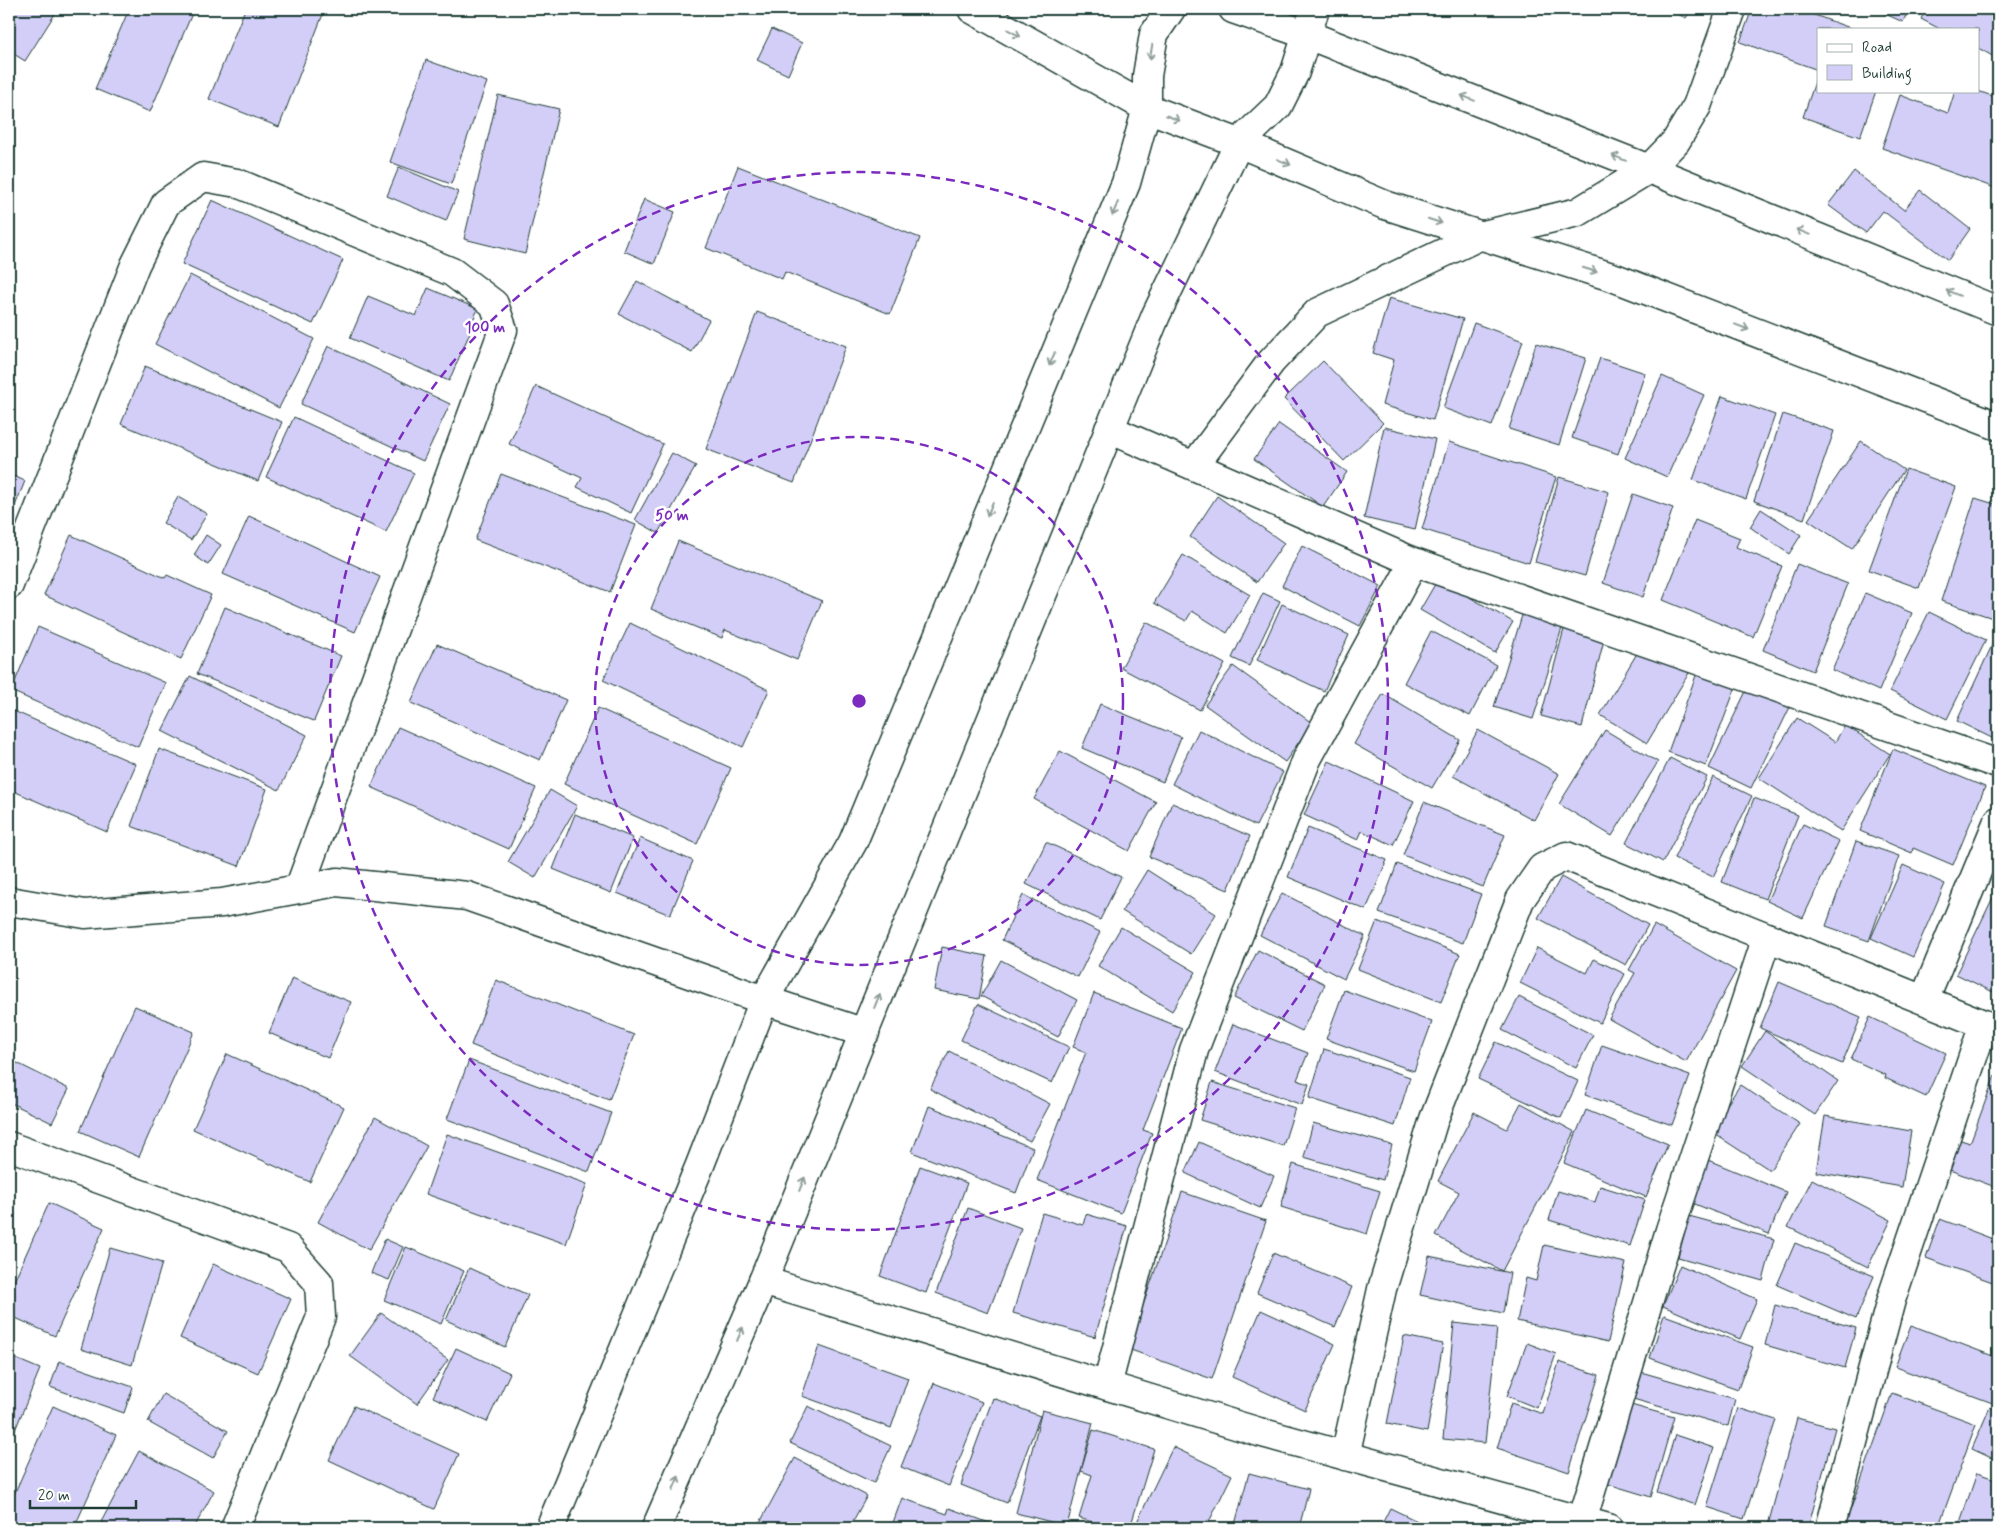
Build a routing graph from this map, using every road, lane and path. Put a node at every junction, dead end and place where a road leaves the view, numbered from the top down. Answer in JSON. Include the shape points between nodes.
{"nodes":[{"id":1,"x":972,"y":9,"type":"edge"},
{"id":2,"x":1170,"y":9,"type":"edge"},
{"id":3,"x":1233,"y":9,"type":"edge"},
{"id":4,"x":1315,"y":9,"type":"edge"},
{"id":5,"x":1732,"y":9,"type":"edge"},
{"id":6,"x":1308,"y":35,"type":"junction"},
{"id":7,"x":1147,"y":108,"type":"junction"},
{"id":8,"x":1239,"y":143,"type":"junction"},
{"id":9,"x":1649,"y":170,"type":"junction"},
{"id":10,"x":1480,"y":236,"type":"junction"},
{"id":11,"x":1998,"y":311,"type":"edge"},
{"id":12,"x":1998,"y":426,"type":"edge"},
{"id":13,"x":1109,"y":429,"type":"junction"},
{"id":14,"x":1194,"y":466,"type":"junction"},
{"id":15,"x":1414,"y":562,"type":"junction"},
{"id":16,"x":9,"y":585,"type":"edge"},
{"id":17,"x":1998,"y":764,"type":"edge"},
{"id":18,"x":1998,"y":820,"type":"edge"},
{"id":19,"x":299,"y":889,"type":"junction"},
{"id":20,"x":9,"y":901,"type":"edge"},
{"id":21,"x":1768,"y":937,"type":"junction"},
{"id":22,"x":764,"y":1000,"type":"junction"},
{"id":23,"x":1924,"y":1000,"type":"junction"},
{"id":24,"x":1991,"y":1027,"type":"edge"},
{"id":25,"x":864,"y":1033,"type":"junction"},
{"id":26,"x":9,"y":1146,"type":"edge"},
{"id":27,"x":762,"y":1281,"type":"junction"},
{"id":28,"x":1107,"y":1386,"type":"junction"},
{"id":29,"x":1345,"y":1456,"type":"junction"},
{"id":30,"x":1582,"y":1521,"type":"junction"},
{"id":31,"x":235,"y":1528,"type":"edge"},
{"id":32,"x":550,"y":1528,"type":"edge"},
{"id":33,"x":656,"y":1528,"type":"edge"},
{"id":34,"x":1608,"y":1528,"type":"edge"},
{"id":35,"x":1830,"y":1528,"type":"edge"}],
"edges":[{"from":1,"to":7,"type":"street","one_way":true},
{"from":2,"to":7,"type":"street","one_way":true,"via":[[1154,34],[1147,76]]},
{"from":3,"to":6,"type":"street"},
{"from":4,"to":6,"type":"street"},
{"from":5,"to":9,"type":"street","via":[[1697,106],[1676,141]]},
{"from":6,"to":8,"type":"street","via":[[1278,106]]},
{"from":9,"to":6,"type":"street","one_way":true},
{"from":7,"to":8,"type":"street","one_way":true},
{"from":7,"to":22,"type":"street","one_way":true,"via":[[1126,183],[853,842]]},
{"from":8,"to":10,"type":"street","one_way":true,"via":[[1385,205]]},
{"from":8,"to":13,"type":"street","via":[[1156,315]]},
{"from":9,"to":10,"type":"street","via":[[1578,212]]},
{"from":11,"to":9,"type":"street","one_way":true},
{"from":10,"to":12,"type":"street","one_way":true,"via":[[1615,278]]},
{"from":10,"to":14,"type":"street","via":[[1317,313],[1271,362]]},
{"from":13,"to":14,"type":"street"},
{"from":25,"to":13,"type":"street","one_way":true},
{"from":14,"to":15,"type":"street"},
{"from":15,"to":17,"type":"street"},
{"from":15,"to":28,"type":"street","via":[[1308,759],[1194,1050]]},
{"from":16,"to":19,"type":"street","via":[[135,265],[166,203],[203,178],[237,183],[452,272],[494,304],[503,330]]},
{"from":18,"to":23,"type":"street"},
{"from":19,"to":20,"type":"street","via":[[222,903],[85,914]]},
{"from":19,"to":22,"type":"street","via":[[337,882],[467,896]]},
{"from":21,"to":23,"type":"street"},
{"from":21,"to":29,"type":"street","via":[[1566,856],[1542,868],[1520,900],[1434,1119],[1382,1289]]},
{"from":21,"to":30,"type":"street","via":[[1670,1230]]},
{"from":22,"to":25,"type":"street"},
{"from":22,"to":32,"type":"street","via":[[700,1165]]},
{"from":23,"to":24,"type":"street"},
{"from":24,"to":35,"type":"street","via":[[1891,1300]]},
{"from":27,"to":25,"type":"street","one_way":true},
{"from":26,"to":31,"type":"street","via":[[288,1248],[319,1283],[321,1317]]},
{"from":27,"to":28,"type":"street"},
{"from":33,"to":27,"type":"street","one_way":true},
{"from":28,"to":29,"type":"street"},
{"from":29,"to":30,"type":"street"},
{"from":30,"to":34,"type":"street"}]}
